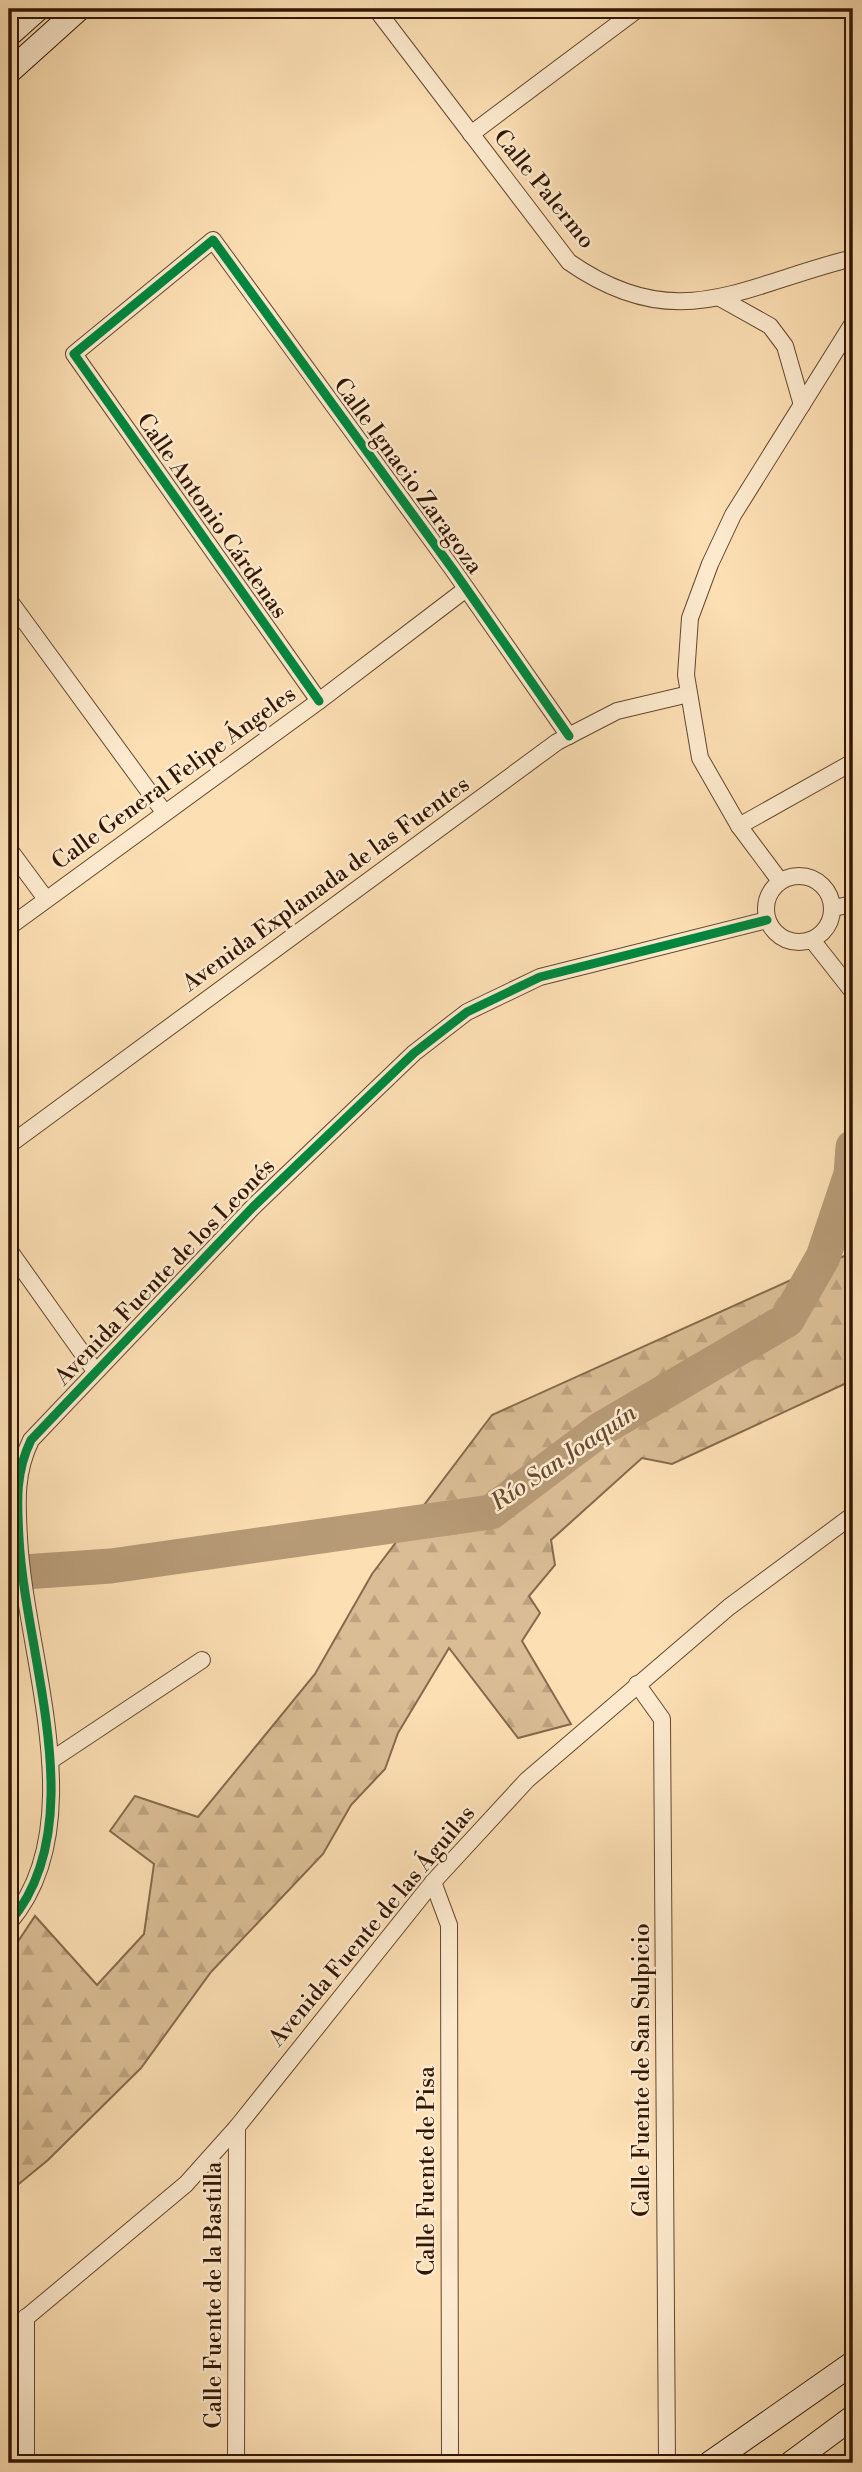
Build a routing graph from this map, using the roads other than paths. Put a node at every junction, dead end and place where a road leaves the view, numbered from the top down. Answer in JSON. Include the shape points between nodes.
{"nodes":[{"id":1,"x":38,"y":9,"type":"edge"},
{"id":2,"x":79,"y":9,"type":"edge"},
{"id":3,"x":376,"y":9,"type":"edge"},
{"id":4,"x":638,"y":9,"type":"edge"},
{"id":5,"x":9,"y":35,"type":"edge"},
{"id":6,"x":9,"y":72,"type":"edge"},
{"id":7,"x":471,"y":134,"type":"junction"},
{"id":8,"x":853,"y":258,"type":"edge"},
{"id":9,"x":720,"y":298,"type":"junction"},
{"id":10,"x":853,"y":323,"type":"edge"},
{"id":11,"x":74,"y":354,"type":"joint"},
{"id":12,"x":803,"y":405,"type":"junction"},
{"id":13,"x":466,"y":589,"type":"junction"},
{"id":14,"x":9,"y":600,"type":"edge"},
{"id":15,"x":689,"y":694,"type":"junction"},
{"id":16,"x":319,"y":701,"type":"junction"},
{"id":17,"x":569,"y":736,"type":"junction"},
{"id":18,"x":853,"y":762,"type":"edge"},
{"id":19,"x":164,"y":812,"type":"junction"},
{"id":20,"x":739,"y":826,"type":"junction"},
{"id":21,"x":9,"y":849,"type":"edge"},
{"id":22,"x":780,"y":881,"type":"junction"},
{"id":23,"x":46,"y":899,"type":"junction"},
{"id":24,"x":853,"y":904,"type":"edge"},
{"id":25,"x":833,"y":908,"type":"junction"},
{"id":26,"x":768,"y":920,"type":"junction"},
{"id":27,"x":9,"y":927,"type":"edge"},
{"id":28,"x":812,"y":940,"type":"junction"},
{"id":29,"x":853,"y":992,"type":"edge"},
{"id":30,"x":9,"y":1145,"type":"edge"},
{"id":31,"x":9,"y":1250,"type":"edge"},
{"id":32,"x":95,"y":1371,"type":"junction"},
{"id":33,"x":12,"y":1494,"type":"edge"},
{"id":34,"x":853,"y":1516,"type":"edge"},
{"id":35,"x":202,"y":1660,"type":"dead end"},
{"id":36,"x":637,"y":1684,"type":"junction"},
{"id":37,"x":50,"y":1761,"type":"junction"},
{"id":38,"x":433,"y":1882,"type":"junction"},
{"id":39,"x":9,"y":1923,"type":"edge"},
{"id":40,"x":237,"y":2127,"type":"junction"},
{"id":41,"x":26,"y":2317,"type":"junction"},
{"id":42,"x":9,"y":2332,"type":"edge"},
{"id":43,"x":853,"y":2363,"type":"edge"},
{"id":44,"x":853,"y":2417,"type":"edge"},
{"id":45,"x":26,"y":2463,"type":"edge"},
{"id":46,"x":236,"y":2463,"type":"edge"},
{"id":47,"x":450,"y":2463,"type":"edge"},
{"id":48,"x":667,"y":2463,"type":"edge"},
{"id":49,"x":710,"y":2463,"type":"edge"},
{"id":50,"x":791,"y":2463,"type":"edge"}],
"edges":[{"from":1,"to":5,"type":"main road"},
{"from":2,"to":6,"type":"main road"},
{"from":3,"to":7,"type":"street","name":"Calle Palermo"},
{"from":4,"to":7,"type":"street"},
{"from":7,"to":9,"type":"street","name":"Calle Palermo","via":[[569,262],[600,283],[635,297],[681,302]]},
{"from":8,"to":9,"type":"street","name":"Calle Palermo"},
{"from":9,"to":12,"type":"street","via":[[770,326],[785,346]]},
{"from":10,"to":12,"type":"street"},
{"from":11,"to":13,"type":"street","name":"Calle Ignacio Zaragoza","via":[[213,240]]},
{"from":11,"to":16,"type":"street","name":"Calle Antonio Cárdenas"},
{"from":12,"to":15,"type":"street","via":[[758,472],[710,564],[690,618]]},
{"from":13,"to":16,"type":"street","name":"Calle General Felipe Ángeles"},
{"from":13,"to":17,"type":"street","name":"Calle Ignacio Zaragoza"},
{"from":14,"to":19,"type":"street"},
{"from":15,"to":17,"type":"street","name":"Avenida Explanada de las Fuentes","via":[[617,711]]},
{"from":15,"to":20,"type":"street","via":[[700,758]]},
{"from":16,"to":19,"type":"street","name":"Calle General Felipe Ángeles"},
{"from":17,"to":30,"type":"street","name":"Avenida Explanada de las Fuentes"},
{"from":18,"to":20,"type":"street"},
{"from":19,"to":23,"type":"street","name":"Calle General Felipe Ángeles"},
{"from":20,"to":22,"type":"street"},
{"from":21,"to":23,"type":"street"},
{"from":22,"to":25,"type":"street","via":[[794,876],[815,880],[830,895]]},
{"from":22,"to":26,"type":"street","via":[[767,899]]},
{"from":23,"to":27,"type":"street","name":"Calle General Felipe Ángeles"},
{"from":24,"to":25,"type":"street"},
{"from":25,"to":28,"type":"street","via":[[823,933]]},
{"from":26,"to":28,"type":"street","via":[[780,937],[801,943]]},
{"from":26,"to":32,"type":"street","name":"Avenida Fuente de los Leonés","via":[[540,978],[467,1012],[414,1054],[263,1198]]},
{"from":28,"to":29,"type":"street"},
{"from":31,"to":32,"type":"street"},
{"from":32,"to":33,"type":"street","name":"Avenida Fuente de los Leonés","via":[[31,1440]]},
{"from":33,"to":37,"type":"street","name":"Avenida Fuente de los Leonés"},
{"from":34,"to":36,"type":"street","name":"Avenida Fuente de las Águilas","via":[[729,1607]]},
{"from":35,"to":37,"type":"street"},
{"from":36,"to":38,"type":"street","name":"Avenida Fuente de las Águilas","via":[[527,1780]]},
{"from":36,"to":48,"type":"street","name":"Calle Fuente de San Sulpicio","via":[[662,1719]]},
{"from":37,"to":39,"type":"street","name":"Avenida Fuente de los Leonés","via":[[51,1826],[42,1869],[27,1902]]},
{"from":38,"to":40,"type":"street","name":"Avenida Fuente de las Águilas"},
{"from":38,"to":47,"type":"street","name":"Calle Fuente de Pisa","via":[[449,1925]]},
{"from":40,"to":41,"type":"street","name":"Avenida Fuente de las Águilas","via":[[186,2183]]},
{"from":40,"to":46,"type":"street","name":"Calle Fuente de la Bastilla"},
{"from":41,"to":42,"type":"street","name":"Avenida Fuente de las Águilas"},
{"from":41,"to":45,"type":"street"},
{"from":43,"to":49,"type":"main road"},
{"from":44,"to":50,"type":"main road"}]}
